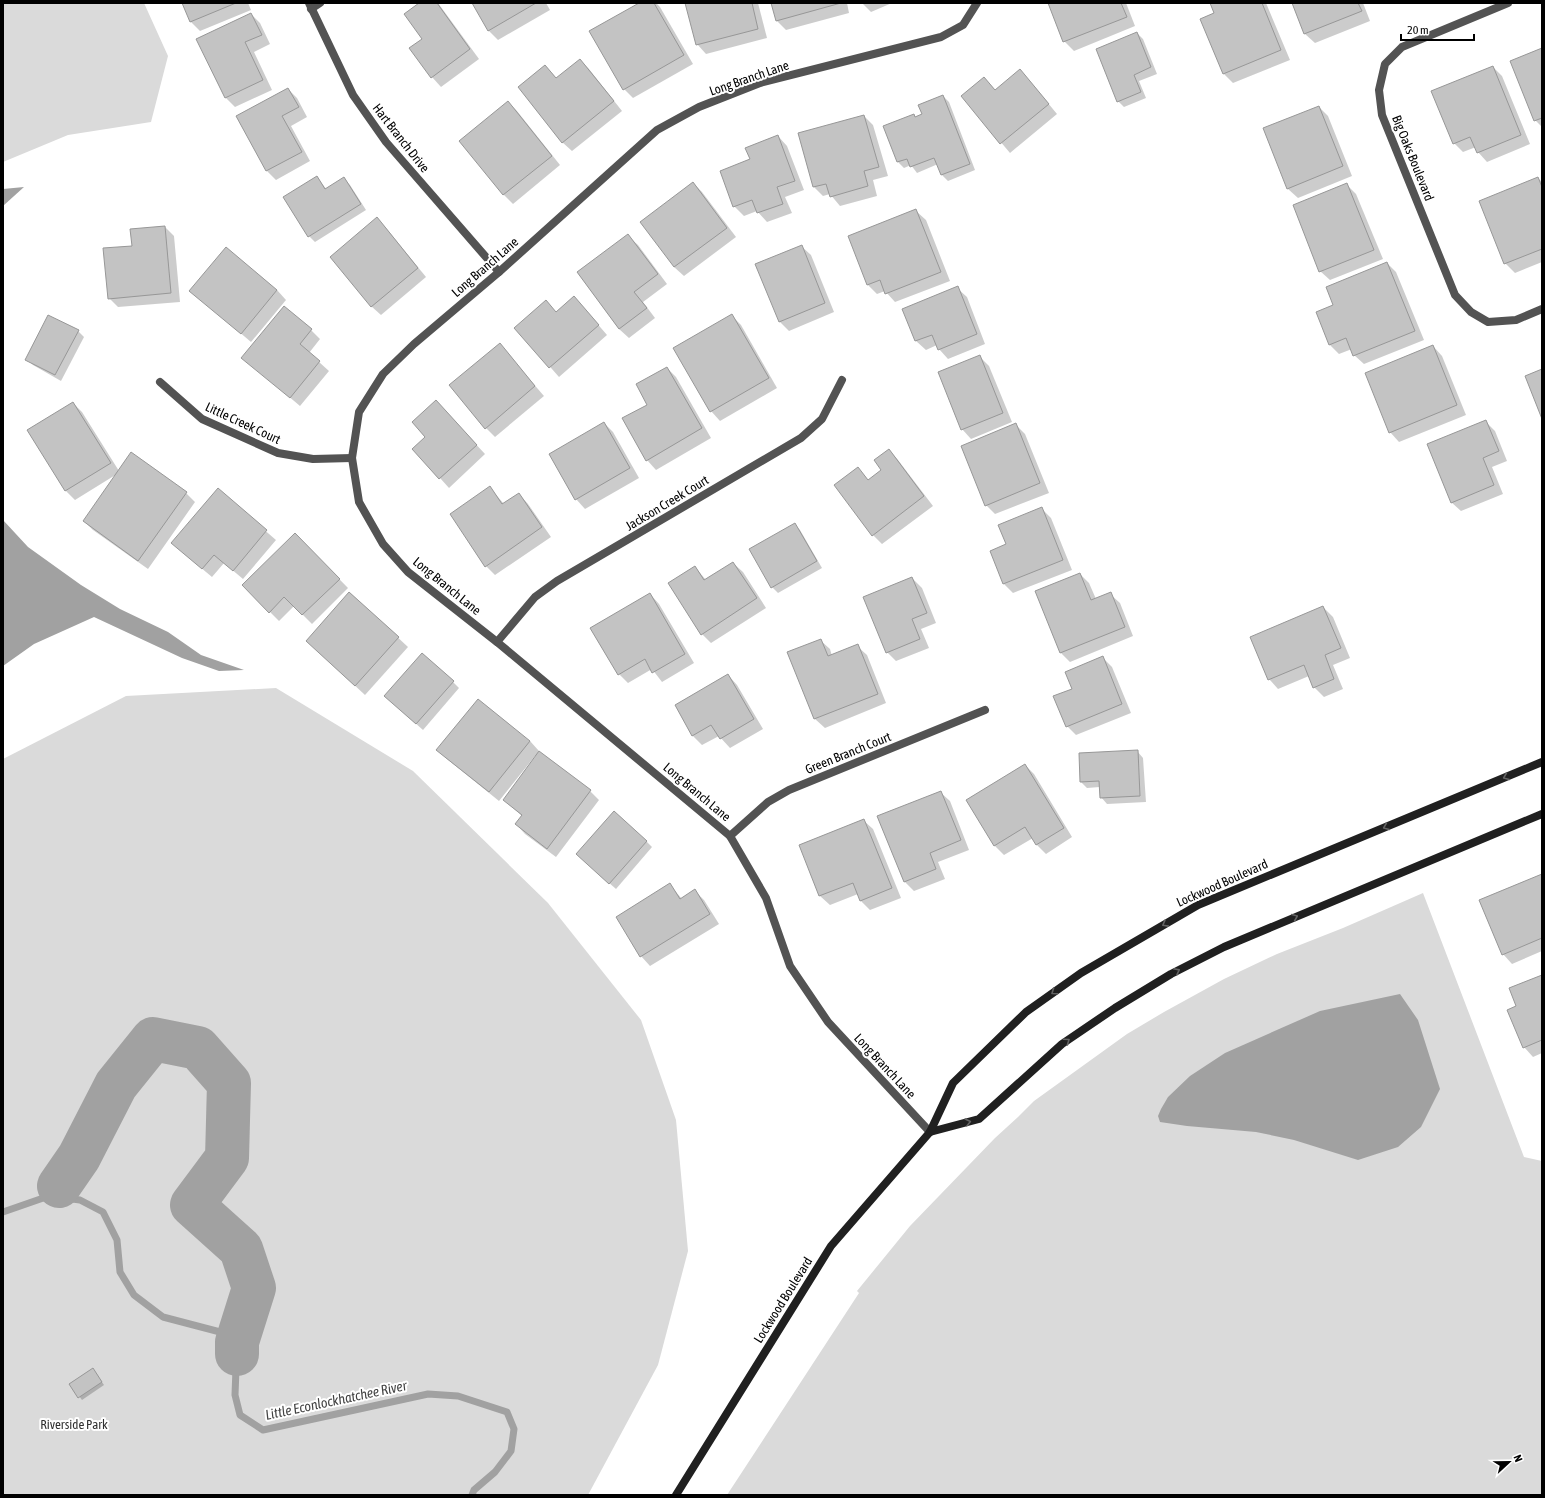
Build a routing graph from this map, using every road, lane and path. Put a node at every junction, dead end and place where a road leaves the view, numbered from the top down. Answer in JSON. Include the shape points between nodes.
{"nodes":[{"id":1,"x":320,"y":3,"type":"edge"},
{"id":2,"x":977,"y":3,"type":"edge"},
{"id":3,"x":1508,"y":3,"type":"edge"},
{"id":4,"x":310,"y":6,"type":"edge"},
{"id":5,"x":499,"y":272,"type":"junction"},
{"id":6,"x":1542,"y":309,"type":"edge"},
{"id":7,"x":842,"y":380,"type":"dead end"},
{"id":8,"x":160,"y":382,"type":"dead end"},
{"id":9,"x":352,"y":458,"type":"junction"},
{"id":10,"x":497,"y":642,"type":"junction"},
{"id":11,"x":985,"y":710,"type":"dead end"},
{"id":12,"x":1542,"y":762,"type":"edge"},
{"id":13,"x":1542,"y":814,"type":"edge"},
{"id":14,"x":730,"y":836,"type":"junction"},
{"id":15,"x":930,"y":1132,"type":"junction"},
{"id":16,"x":676,"y":1495,"type":"edge"}],
"edges":[{"from":1,"to":4,"type":"street"},
{"from":2,"to":5,"type":"street","name":"Long Branch Lane","via":[[963,25],[941,37],[760,83],[699,107],[657,130]]},
{"from":3,"to":6,"type":"street","name":"Big Oaks Boulevard","via":[[1402,47],[1386,64],[1379,90],[1382,115],[1455,295],[1470,312],[1488,322],[1516,320]]},
{"from":4,"to":5,"type":"street","name":"Hart Branch Drive","via":[[353,95],[386,142]]},
{"from":5,"to":9,"type":"street","name":"Long Branch Lane","via":[[414,344],[383,374],[359,412]]},
{"from":7,"to":10,"type":"street","name":"Jackson Creek Court","via":[[822,419],[800,438],[535,596]]},
{"from":8,"to":9,"type":"street","name":"Little Creek Court","via":[[202,419],[278,453],[313,459]]},
{"from":9,"to":10,"type":"street","name":"Long Branch Lane","via":[[359,502],[383,544],[408,572]]},
{"from":10,"to":14,"type":"street","name":"Long Branch Lane"},
{"from":11,"to":14,"type":"street","name":"Green Branch Court","via":[[789,790],[768,802]]},
{"from":12,"to":15,"type":"main road","name":"Lockwood Boulevard","one_way":true,"via":[[1198,905],[1081,973],[1026,1012],[953,1083]]},
{"from":15,"to":13,"type":"main road","one_way":true,"via":[[979,1120],[1062,1044],[1171,974],[1224,947]]},
{"from":14,"to":15,"type":"street","name":"Long Branch Lane","via":[[766,898],[790,966],[798,978],[828,1022]]},
{"from":15,"to":16,"type":"main road","name":"Lockwood Boulevard","via":[[831,1246]]}]}
